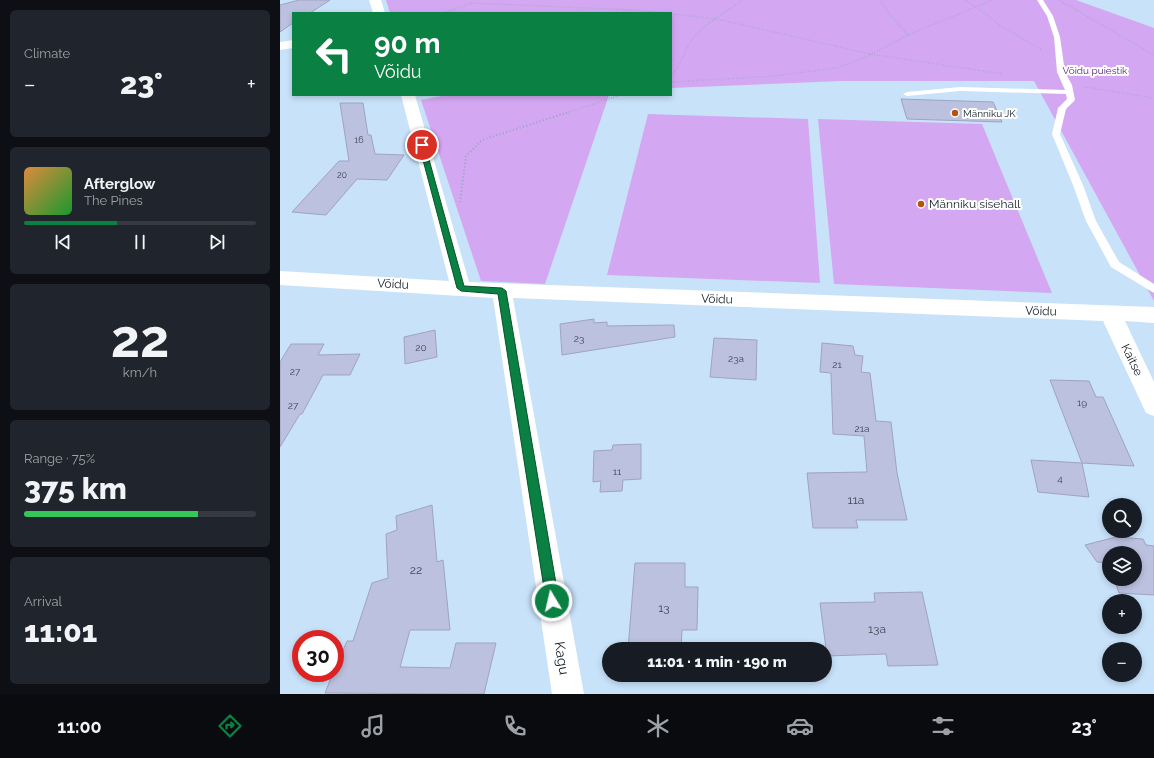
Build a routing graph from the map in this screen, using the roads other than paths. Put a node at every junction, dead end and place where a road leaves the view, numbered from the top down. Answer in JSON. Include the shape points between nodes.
{"nodes":[{"id":1,"x":375,"y":0,"type":"edge"},
{"id":2,"x":1040,"y":0,"type":"edge"},
{"id":3,"x":378,"y":12,"type":"edge"},
{"id":4,"x":292,"y":44,"type":"edge"},
{"id":5,"x":280,"y":46,"type":"edge"},
{"id":6,"x":1069,"y":89,"type":"junction"},
{"id":7,"x":907,"y":94,"type":"dead end"},
{"id":8,"x":408,"y":96,"type":"edge"},
{"id":9,"x":280,"y":278,"type":"edge"},
{"id":10,"x":461,"y":288,"type":"junction"},
{"id":11,"x":1154,"y":289,"type":"edge"},
{"id":12,"x":502,"y":291,"type":"junction"},
{"id":13,"x":1110,"y":313,"type":"junction"},
{"id":14,"x":1154,"y":314,"type":"edge"},
{"id":15,"x":1154,"y":406,"type":"edge"},
{"id":16,"x":568,"y":694,"type":"edge"}],
"edges":[{"from":1,"to":3,"type":"street"},
{"from":2,"to":6,"type":"lane","via":[[1058,37],[1061,72]]},
{"from":4,"to":5,"type":"street"},
{"from":6,"to":7,"type":"lane","via":[[960,89]]},
{"from":6,"to":11,"type":"lane","via":[[1071,100],[1062,108],[1056,134],[1091,221],[1115,264]]},
{"from":8,"to":10,"type":"street"},
{"from":9,"to":10,"type":"street","name":"Võidu"},
{"from":10,"to":12,"type":"street","name":"Võidu"},
{"from":12,"to":13,"type":"street","name":"Võidu"},
{"from":12,"to":16,"type":"street","name":"Kagu"},
{"from":13,"to":14,"type":"street","name":"Võidu"},
{"from":13,"to":15,"type":"street","name":"Kaitse"}]}
